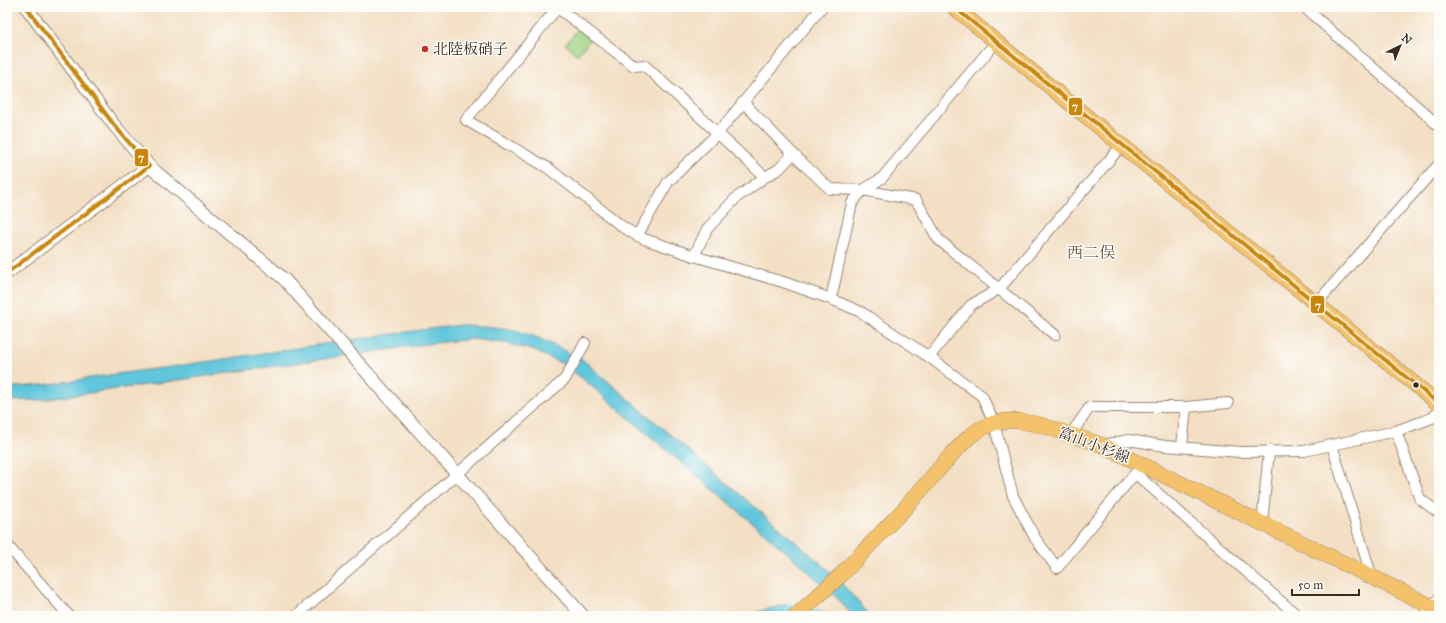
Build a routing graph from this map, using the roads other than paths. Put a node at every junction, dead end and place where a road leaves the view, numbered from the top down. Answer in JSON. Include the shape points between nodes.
{"nodes":[{"id":1,"x":26,"y":7,"type":"edge"},
{"id":2,"x":558,"y":7,"type":"edge"},
{"id":3,"x":822,"y":7,"type":"edge"},
{"id":4,"x":954,"y":7,"type":"edge"},
{"id":5,"x":1304,"y":7,"type":"edge"},
{"id":6,"x":996,"y":42,"type":"junction"},
{"id":7,"x":743,"y":102,"type":"junction"},
{"id":8,"x":1439,"y":126,"type":"edge"},
{"id":9,"x":717,"y":134,"type":"junction"},
{"id":10,"x":1122,"y":145,"type":"junction"},
{"id":11,"x":793,"y":154,"type":"junction"},
{"id":12,"x":1439,"y":164,"type":"edge"},
{"id":13,"x":149,"y":166,"type":"junction"},
{"id":14,"x":765,"y":177,"type":"junction"},
{"id":15,"x":863,"y":190,"type":"junction"},
{"id":16,"x":637,"y":236,"type":"junction"},
{"id":17,"x":694,"y":256,"type":"junction"},
{"id":18,"x":7,"y":273,"type":"edge"},
{"id":19,"x":999,"y":289,"type":"junction"},
{"id":20,"x":830,"y":299,"type":"junction"},
{"id":21,"x":1316,"y":304,"type":"junction"},
{"id":22,"x":1055,"y":335,"type":"dead end"},
{"id":23,"x":585,"y":343,"type":"dead end"},
{"id":24,"x":929,"y":357,"type":"junction"},
{"id":25,"x":1228,"y":403,"type":"dead end"},
{"id":26,"x":1439,"y":404,"type":"edge"},
{"id":27,"x":1186,"y":407,"type":"junction"},
{"id":28,"x":1439,"y":411,"type":"edge"},
{"id":29,"x":994,"y":423,"type":"junction"},
{"id":30,"x":1396,"y":431,"type":"junction"},
{"id":31,"x":1070,"y":434,"type":"junction"},
{"id":32,"x":1102,"y":445,"type":"junction"},
{"id":33,"x":1332,"y":445,"type":"junction"},
{"id":34,"x":1182,"y":447,"type":"junction"},
{"id":35,"x":1269,"y":451,"type":"junction"},
{"id":36,"x":1139,"y":469,"type":"junction"},
{"id":37,"x":457,"y":474,"type":"junction"},
{"id":38,"x":1439,"y":513,"type":"edge"},
{"id":39,"x":1262,"y":524,"type":"junction"},
{"id":40,"x":7,"y":545,"type":"edge"},
{"id":41,"x":1372,"y":578,"type":"junction"},
{"id":42,"x":1433,"y":608,"type":"edge"},
{"id":43,"x":69,"y":616,"type":"edge"},
{"id":44,"x":296,"y":616,"type":"edge"},
{"id":45,"x":583,"y":616,"type":"edge"},
{"id":46,"x":796,"y":616,"type":"edge"},
{"id":47,"x":1298,"y":616,"type":"edge"}],
"edges":[{"from":1,"to":13,"type":"street","via":[[114,125]]},
{"from":2,"to":9,"type":"street","via":[[634,66],[644,65]]},
{"from":2,"to":16,"type":"street","via":[[466,120],[548,168]]},
{"from":3,"to":7,"type":"street"},
{"from":4,"to":6,"type":"main road"},
{"from":5,"to":8,"type":"street"},
{"from":6,"to":10,"type":"main road"},
{"from":6,"to":15,"type":"street","via":[[882,178]]},
{"from":7,"to":9,"type":"street"},
{"from":7,"to":11,"type":"street"},
{"from":9,"to":14,"type":"street"},
{"from":9,"to":16,"type":"street","via":[[668,182]]},
{"from":10,"to":19,"type":"street"},
{"from":10,"to":21,"type":"main road"},
{"from":11,"to":14,"type":"street","via":[[779,169]]},
{"from":11,"to":15,"type":"street","via":[[830,189]]},
{"from":12,"to":21,"type":"street"},
{"from":13,"to":18,"type":"street"},
{"from":13,"to":37,"type":"street","via":[[284,279]]},
{"from":14,"to":17,"type":"street","via":[[736,198],[707,230]]},
{"from":15,"to":19,"type":"street","via":[[916,200],[938,239]]},
{"from":15,"to":20,"type":"street","via":[[852,203]]},
{"from":16,"to":17,"type":"street"},
{"from":17,"to":20,"type":"street","via":[[783,282]]},
{"from":19,"to":22,"type":"street"},
{"from":19,"to":24,"type":"street","via":[[972,305]]},
{"from":20,"to":24,"type":"street","via":[[861,312]]},
{"from":21,"to":26,"type":"main road"},
{"from":23,"to":37,"type":"street","via":[[565,379]]},
{"from":24,"to":29,"type":"street","via":[[982,396]]},
{"from":25,"to":27,"type":"street"},
{"from":27,"to":31,"type":"street","via":[[1090,407]]},
{"from":27,"to":34,"type":"street"},
{"from":28,"to":30,"type":"street","via":[[1432,418]]},
{"from":29,"to":31,"type":"main road","name":"富山小杉線","via":[[1019,421]]},
{"from":29,"to":36,"type":"street","via":[[1013,496],[1035,538],[1057,568]]},
{"from":29,"to":46,"type":"main road","name":"富山小杉線","via":[[970,436],[841,575]]},
{"from":30,"to":33,"type":"street"},
{"from":30,"to":38,"type":"street","via":[[1420,499]]},
{"from":31,"to":32,"type":"main road","name":"富山小杉線"},
{"from":32,"to":34,"type":"street","via":[[1129,440]]},
{"from":32,"to":36,"type":"main road","name":"富山小杉線"},
{"from":33,"to":35,"type":"street","via":[[1304,451]]},
{"from":33,"to":41,"type":"street"},
{"from":34,"to":35,"type":"street","via":[[1240,452]]},
{"from":35,"to":39,"type":"street"},
{"from":36,"to":39,"type":"main road","name":"富山小杉線"},
{"from":36,"to":47,"type":"street"},
{"from":37,"to":44,"type":"street"},
{"from":37,"to":45,"type":"street"},
{"from":39,"to":41,"type":"main road","name":"富山小杉線"},
{"from":40,"to":43,"type":"street"},
{"from":41,"to":42,"type":"main road","name":"富山小杉線"}]}
